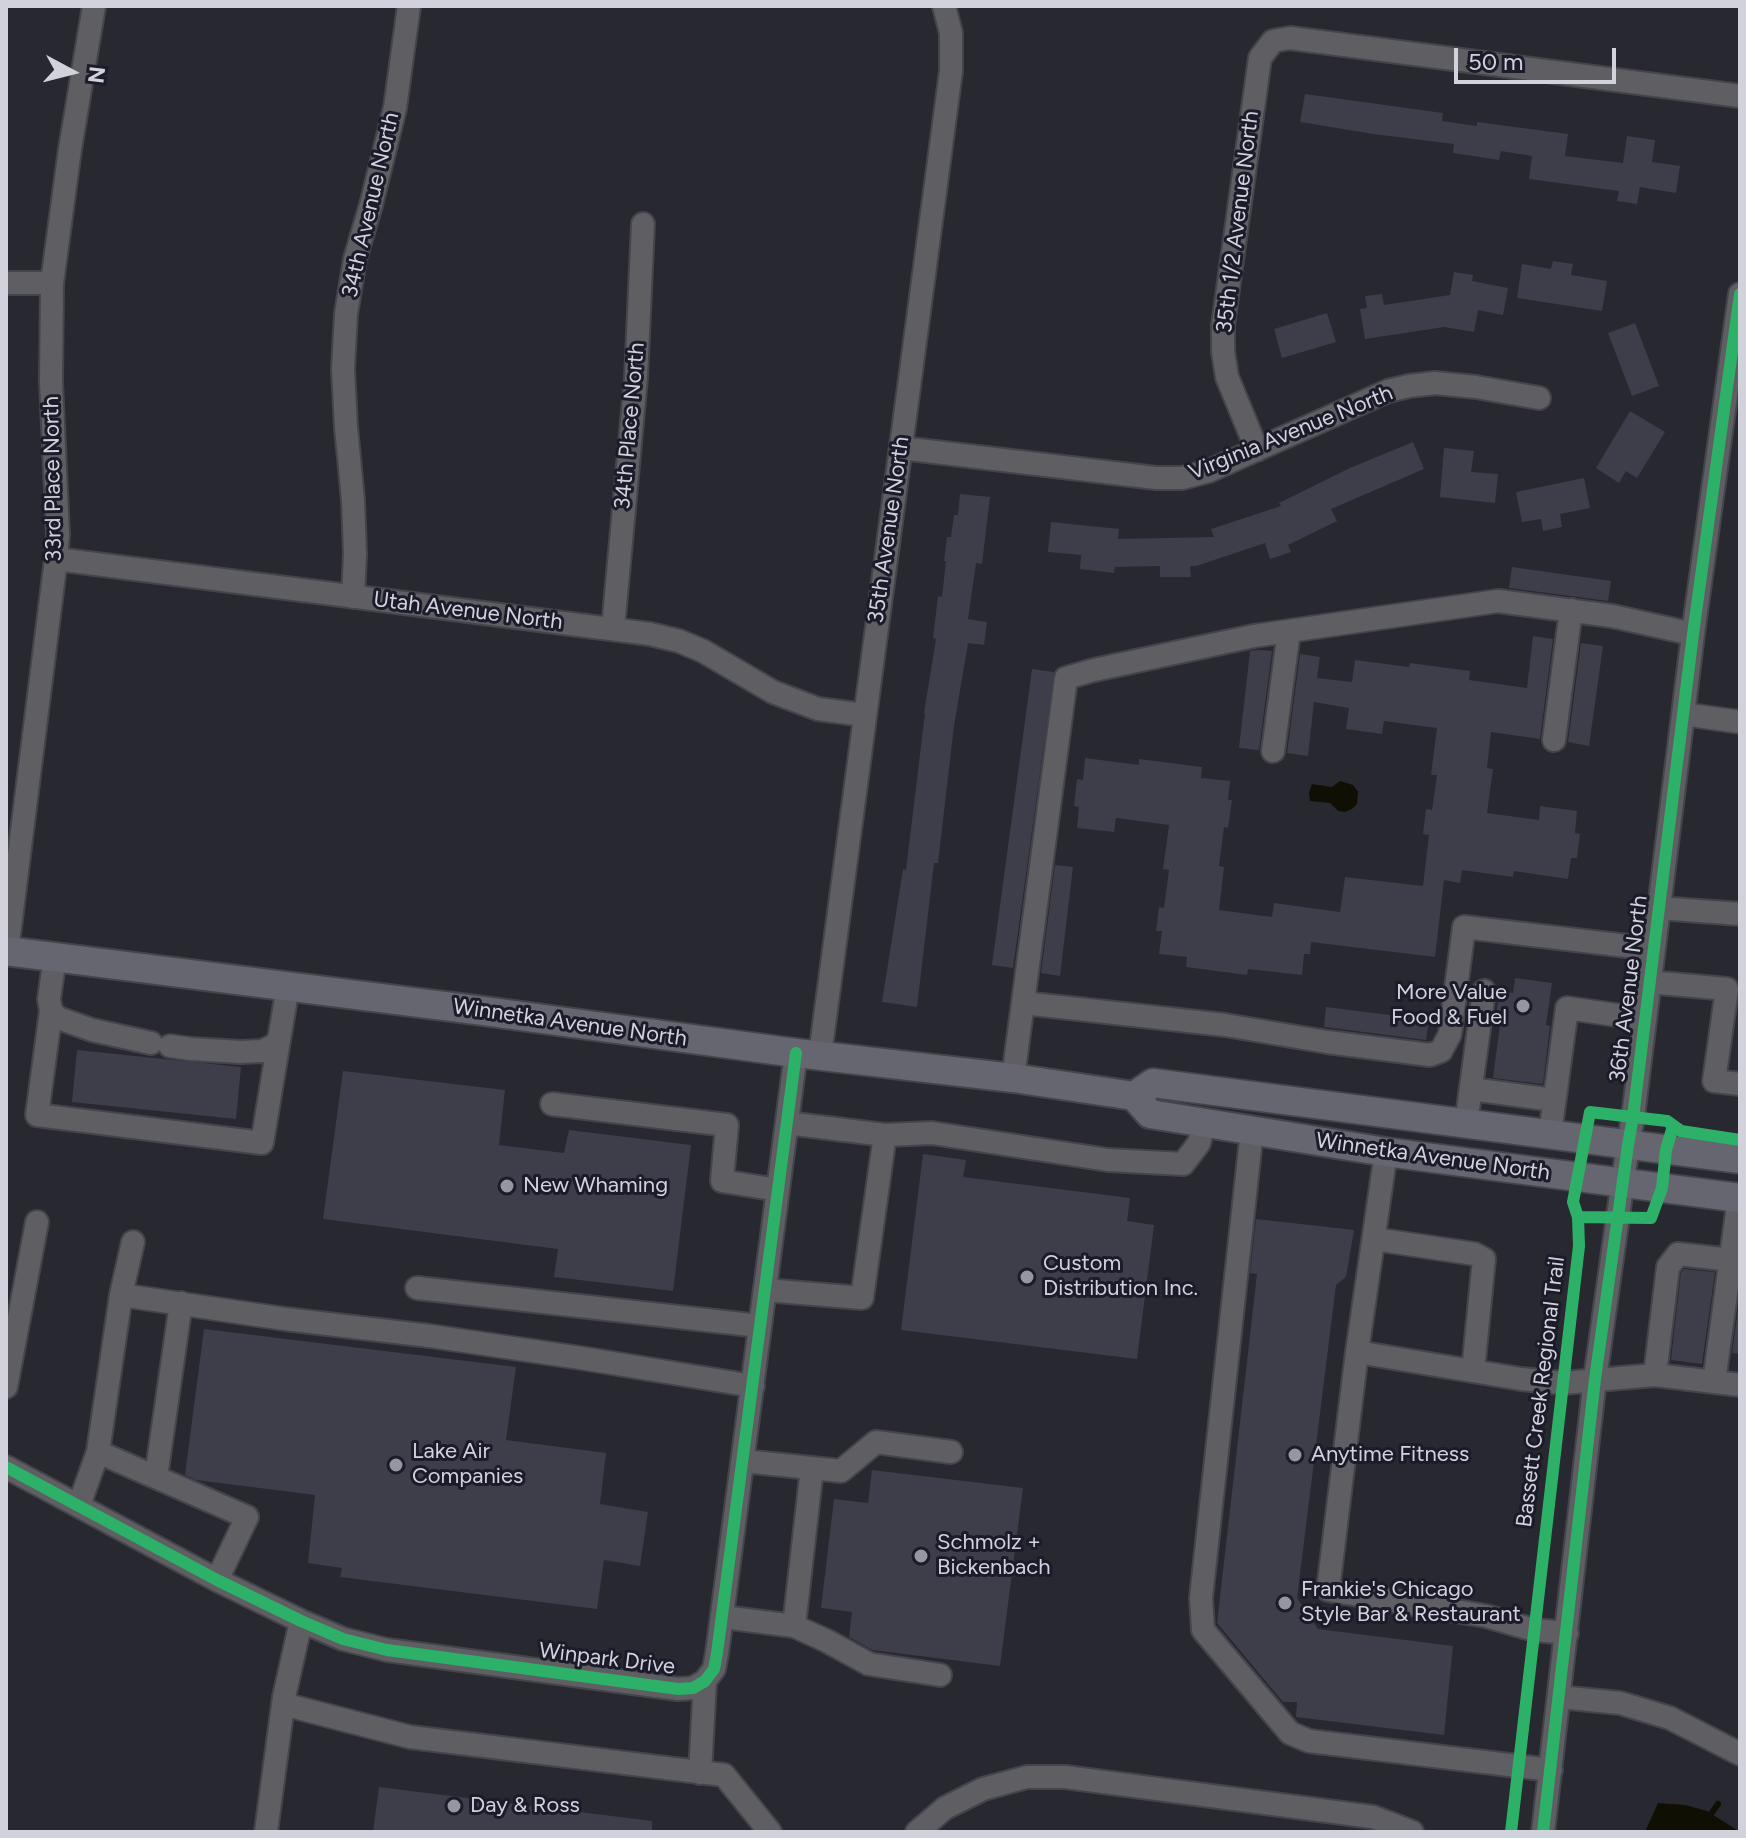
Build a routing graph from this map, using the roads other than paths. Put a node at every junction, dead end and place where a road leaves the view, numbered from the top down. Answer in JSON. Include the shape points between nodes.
{"nodes":[{"id":1,"x":94,"y":6,"type":"edge"},
{"id":2,"x":409,"y":6,"type":"edge"},
{"id":3,"x":944,"y":6,"type":"edge"},
{"id":4,"x":1740,"y":96,"type":"edge"},
{"id":5,"x":643,"y":224,"type":"dead end"},
{"id":6,"x":6,"y":283,"type":"edge"},
{"id":7,"x":52,"y":283,"type":"junction"},
{"id":8,"x":1740,"y":294,"type":"edge"},
{"id":9,"x":1735,"y":370,"type":"edge"},
{"id":10,"x":1539,"y":398,"type":"dead end"},
{"id":11,"x":901,"y":448,"type":"junction"},
{"id":12,"x":1257,"y":450,"type":"junction"},
{"id":13,"x":56,"y":559,"type":"junction"},
{"id":14,"x":353,"y":597,"type":"junction"},
{"id":15,"x":1571,"y":610,"type":"junction"},
{"id":16,"x":613,"y":628,"type":"junction"},
{"id":17,"x":1289,"y":631,"type":"junction"},
{"id":18,"x":1693,"y":634,"type":"junction"},
{"id":19,"x":1683,"y":714,"type":"junction"},
{"id":20,"x":864,"y":715,"type":"junction"},
{"id":21,"x":1740,"y":722,"type":"edge"},
{"id":22,"x":1554,"y":740,"type":"dead end"},
{"id":23,"x":1273,"y":751,"type":"dead end"},
{"id":24,"x":1659,"y":908,"type":"junction"},
{"id":25,"x":1740,"y":914,"type":"edge"},
{"id":26,"x":1653,"y":949,"type":"junction"},
{"id":27,"x":7,"y":951,"type":"edge"},
{"id":28,"x":55,"y":956,"type":"junction"},
{"id":29,"x":1649,"y":982,"type":"junction"},
{"id":30,"x":288,"y":986,"type":"junction"},
{"id":31,"x":1484,"y":991,"type":"dead end"},
{"id":32,"x":1023,"y":1003,"type":"junction"},
{"id":33,"x":51,"y":1011,"type":"junction"},
{"id":34,"x":1644,"y":1019,"type":"junction"},
{"id":35,"x":279,"y":1040,"type":"junction"},
{"id":36,"x":808,"y":1054,"type":"junction"},
{"id":37,"x":1013,"y":1078,"type":"junction"},
{"id":38,"x":1740,"y":1084,"type":"edge"},
{"id":39,"x":1471,"y":1089,"type":"junction"},
{"id":40,"x":1134,"y":1096,"type":"junction"},
{"id":41,"x":1554,"y":1100,"type":"junction"},
{"id":42,"x":552,"y":1104,"type":"dead end"},
{"id":43,"x":787,"y":1123,"type":"junction"},
{"id":44,"x":1204,"y":1123,"type":"junction"},
{"id":45,"x":1466,"y":1124,"type":"junction"},
{"id":46,"x":1252,"y":1130,"type":"junction"},
{"id":47,"x":1550,"y":1134,"type":"junction"},
{"id":48,"x":885,"y":1135,"type":"junction"},
{"id":49,"x":1628,"y":1145,"type":"junction"},
{"id":50,"x":1386,"y":1152,"type":"junction"},
{"id":51,"x":1740,"y":1159,"type":"edge"},
{"id":52,"x":1623,"y":1184,"type":"junction"},
{"id":53,"x":778,"y":1190,"type":"junction"},
{"id":54,"x":1740,"y":1198,"type":"edge"},
{"id":55,"x":37,"y":1222,"type":"dead end"},
{"id":56,"x":1374,"y":1239,"type":"junction"},
{"id":57,"x":133,"y":1242,"type":"dead end"},
{"id":58,"x":1736,"y":1261,"type":"edge"},
{"id":59,"x":417,"y":1288,"type":"dead end"},
{"id":60,"x":765,"y":1290,"type":"junction"},
{"id":61,"x":121,"y":1295,"type":"junction"},
{"id":62,"x":181,"y":1303,"type":"junction"},
{"id":63,"x":760,"y":1326,"type":"junction"},
{"id":64,"x":1357,"y":1352,"type":"junction"},
{"id":65,"x":1473,"y":1371,"type":"junction"},
{"id":66,"x":1655,"y":1375,"type":"junction"},
{"id":67,"x":1595,"y":1379,"type":"junction"},
{"id":68,"x":1714,"y":1382,"type":"junction"},
{"id":69,"x":1740,"y":1385,"type":"edge"},
{"id":70,"x":753,"y":1386,"type":"junction"},
{"id":71,"x":6,"y":1387,"type":"edge"},
{"id":72,"x":98,"y":1452,"type":"junction"},
{"id":73,"x":951,"y":1452,"type":"dead end"},
{"id":74,"x":743,"y":1461,"type":"junction"},
{"id":75,"x":6,"y":1467,"type":"edge"},
{"id":76,"x":812,"y":1468,"type":"junction"},
{"id":77,"x":156,"y":1477,"type":"junction"},
{"id":78,"x":79,"y":1505,"type":"junction"},
{"id":79,"x":217,"y":1580,"type":"junction"},
{"id":80,"x":723,"y":1617,"type":"junction"},
{"id":81,"x":301,"y":1621,"type":"junction"},
{"id":82,"x":794,"y":1626,"type":"junction"},
{"id":83,"x":1567,"y":1633,"type":"junction"},
{"id":84,"x":940,"y":1675,"type":"dead end"},
{"id":85,"x":705,"y":1681,"type":"junction"},
{"id":86,"x":1559,"y":1697,"type":"junction"},
{"id":87,"x":283,"y":1704,"type":"junction"},
{"id":88,"x":1740,"y":1754,"type":"edge"},
{"id":89,"x":1551,"y":1770,"type":"junction"},
{"id":90,"x":700,"y":1773,"type":"junction"},
{"id":91,"x":266,"y":1832,"type":"edge"},
{"id":92,"x":770,"y":1832,"type":"edge"},
{"id":93,"x":917,"y":1832,"type":"edge"},
{"id":94,"x":1412,"y":1832,"type":"edge"},
{"id":95,"x":1543,"y":1832,"type":"edge"}],
"edges":[{"from":1,"to":7,"type":"street","name":"33rd Place North"},
{"from":2,"to":14,"type":"street","name":"34th Avenue North","via":[[395,108],[346,314],[343,369],[353,500]]},
{"from":3,"to":11,"type":"street","name":"35th Avenue North","via":[[951,33],[951,71]]},
{"from":4,"to":12,"type":"street","name":"35th 1/2 Avenue North","via":[[1290,38],[1273,41],[1260,58],[1223,325],[1227,377]]},
{"from":5,"to":16,"type":"street","name":"34th Place North","via":[[636,378]]},
{"from":6,"to":7,"type":"street"},
{"from":7,"to":13,"type":"street","name":"33rd Place North"},
{"from":8,"to":9,"type":"street","name":"36th Avenue North"},
{"from":9,"to":18,"type":"street","name":"36th Avenue North"},
{"from":10,"to":12,"type":"street","name":"Virginia Avenue North","via":[[1435,383],[1409,386]]},
{"from":11,"to":12,"type":"street","name":"Virginia Avenue North","via":[[1156,478],[1209,471]]},
{"from":11,"to":20,"type":"street","name":"35th Avenue North"},
{"from":13,"to":14,"type":"street","name":"Utah Avenue North"},
{"from":13,"to":27,"type":"street","name":"33rd Place North"},
{"from":14,"to":16,"type":"street","name":"Utah Avenue North"},
{"from":15,"to":17,"type":"street","via":[[1498,601]]},
{"from":15,"to":18,"type":"street"},
{"from":15,"to":22,"type":"street"},
{"from":16,"to":20,"type":"street","name":"Utah Avenue North","via":[[679,641],[773,692],[818,709]]},
{"from":17,"to":23,"type":"street"},
{"from":17,"to":32,"type":"street","via":[[1066,678]]},
{"from":18,"to":19,"type":"street","name":"36th Avenue North"},
{"from":19,"to":21,"type":"street"},
{"from":19,"to":24,"type":"street","name":"36th Avenue North"},
{"from":20,"to":36,"type":"street","name":"35th Avenue North"},
{"from":24,"to":25,"type":"street"},
{"from":24,"to":26,"type":"street","name":"36th Avenue North"},
{"from":26,"to":29,"type":"street","name":"36th Avenue North"},
{"from":26,"to":32,"type":"street","via":[[1464,927],[1450,1034],[1441,1051],[1430,1055]]},
{"from":27,"to":28,"type":"main road","name":"Winnetka Avenue North"},
{"from":28,"to":30,"type":"main road","name":"Winnetka Avenue North"},
{"from":28,"to":33,"type":"street"},
{"from":29,"to":34,"type":"street","name":"36th Avenue North"},
{"from":29,"to":38,"type":"street","via":[[1727,989],[1714,1081]]},
{"from":30,"to":35,"type":"street"},
{"from":30,"to":36,"type":"main road","name":"Winnetka Avenue North"},
{"from":31,"to":39,"type":"street"},
{"from":32,"to":37,"type":"street"},
{"from":33,"to":35,"type":"street","via":[[92,1030],[212,1051],[262,1051]]},
{"from":33,"to":35,"type":"street","via":[[37,1115],[262,1143]]},
{"from":34,"to":41,"type":"street","via":[[1567,1008]]},
{"from":34,"to":49,"type":"street","name":"36th Avenue North"},
{"from":36,"to":37,"type":"main road","name":"Winnetka Avenue North"},
{"from":36,"to":43,"type":"street","name":"Winpark Drive"},
{"from":37,"to":40,"type":"main road","name":"Winnetka Avenue North"},
{"from":39,"to":41,"type":"street"},
{"from":39,"to":45,"type":"street"},
{"from":40,"to":44,"type":"main road","name":"Winnetka Avenue North","via":[[1150,1114]]},
{"from":40,"to":45,"type":"main road","name":"Winnetka Avenue North","via":[[1153,1083]]},
{"from":41,"to":47,"type":"street"},
{"from":42,"to":53,"type":"street","via":[[727,1125],[722,1181]]},
{"from":43,"to":48,"type":"street"},
{"from":43,"to":53,"type":"street","name":"Winpark Drive"},
{"from":44,"to":46,"type":"main road","name":"Winnetka Avenue North"},
{"from":44,"to":48,"type":"street","via":[[1199,1143],[1183,1164],[1108,1160],[932,1133]]},
{"from":45,"to":47,"type":"main road","name":"Winnetka Avenue North"},
{"from":46,"to":50,"type":"main road","name":"Winnetka Avenue North"},
{"from":46,"to":89,"type":"street","via":[[1201,1598],[1203,1630],[1290,1733],[1309,1741]]},
{"from":47,"to":49,"type":"main road","name":"Winnetka Avenue North"},
{"from":48,"to":60,"type":"street","via":[[862,1298]]},
{"from":49,"to":51,"type":"main road","name":"Winnetka Avenue North"},
{"from":49,"to":52,"type":"street","name":"36th Avenue North"},
{"from":50,"to":52,"type":"main road","name":"Winnetka Avenue North"},
{"from":50,"to":56,"type":"street"},
{"from":52,"to":54,"type":"main road","name":"Winnetka Avenue North"},
{"from":52,"to":67,"type":"street","name":"36th Avenue North"},
{"from":53,"to":60,"type":"street","name":"Winpark Drive"},
{"from":54,"to":58,"type":"street"},
{"from":55,"to":71,"type":"street"},
{"from":56,"to":64,"type":"street"},
{"from":56,"to":65,"type":"street","via":[[1484,1259]]},
{"from":57,"to":61,"type":"street"},
{"from":58,"to":66,"type":"street","via":[[1678,1254],[1668,1267]]},
{"from":58,"to":68,"type":"street"},
{"from":59,"to":63,"type":"street"},
{"from":60,"to":63,"type":"street","name":"Winpark Drive"},
{"from":61,"to":62,"type":"street"},
{"from":61,"to":72,"type":"street"},
{"from":62,"to":70,"type":"street"},
{"from":62,"to":77,"type":"street"},
{"from":63,"to":70,"type":"street","name":"Winpark Drive"},
{"from":64,"to":65,"type":"street"},
{"from":64,"to":83,"type":"street","via":[[1328,1590]]},
{"from":65,"to":67,"type":"street","via":[[1563,1383]]},
{"from":66,"to":67,"type":"street"},
{"from":66,"to":68,"type":"street"},
{"from":67,"to":83,"type":"street","name":"36th Avenue North"},
{"from":68,"to":69,"type":"street"},
{"from":70,"to":74,"type":"street","name":"Winpark Drive"},
{"from":72,"to":77,"type":"street"},
{"from":72,"to":78,"type":"street"},
{"from":73,"to":76,"type":"street","via":[[876,1442],[841,1471]]},
{"from":74,"to":76,"type":"street"},
{"from":74,"to":80,"type":"street","name":"Winpark Drive"},
{"from":75,"to":78,"type":"street","name":"Winpark Drive"},
{"from":76,"to":82,"type":"street"},
{"from":77,"to":79,"type":"street","via":[[247,1517]]},
{"from":78,"to":79,"type":"street","name":"Winpark Drive"},
{"from":79,"to":81,"type":"street","name":"Winpark Drive"},
{"from":80,"to":82,"type":"street"},
{"from":80,"to":85,"type":"street","name":"Winpark Drive","via":[[714,1669]]},
{"from":81,"to":85,"type":"street","name":"Winpark Drive","via":[[387,1650],[678,1689]]},
{"from":81,"to":87,"type":"street"},
{"from":82,"to":84,"type":"street","via":[[869,1664]]},
{"from":83,"to":86,"type":"street","name":"36th Avenue North"},
{"from":85,"to":90,"type":"street"},
{"from":86,"to":88,"type":"street","via":[[1620,1703],[1670,1718]]},
{"from":86,"to":89,"type":"street","name":"36th Avenue North"},
{"from":87,"to":90,"type":"street","via":[[410,1737]]},
{"from":87,"to":91,"type":"street"},
{"from":89,"to":95,"type":"street","name":"36th Avenue North"},
{"from":90,"to":92,"type":"street","via":[[724,1775]]},
{"from":93,"to":94,"type":"street","via":[[945,1808],[983,1789],[1027,1777],[1065,1777],[1373,1817]]}]}
